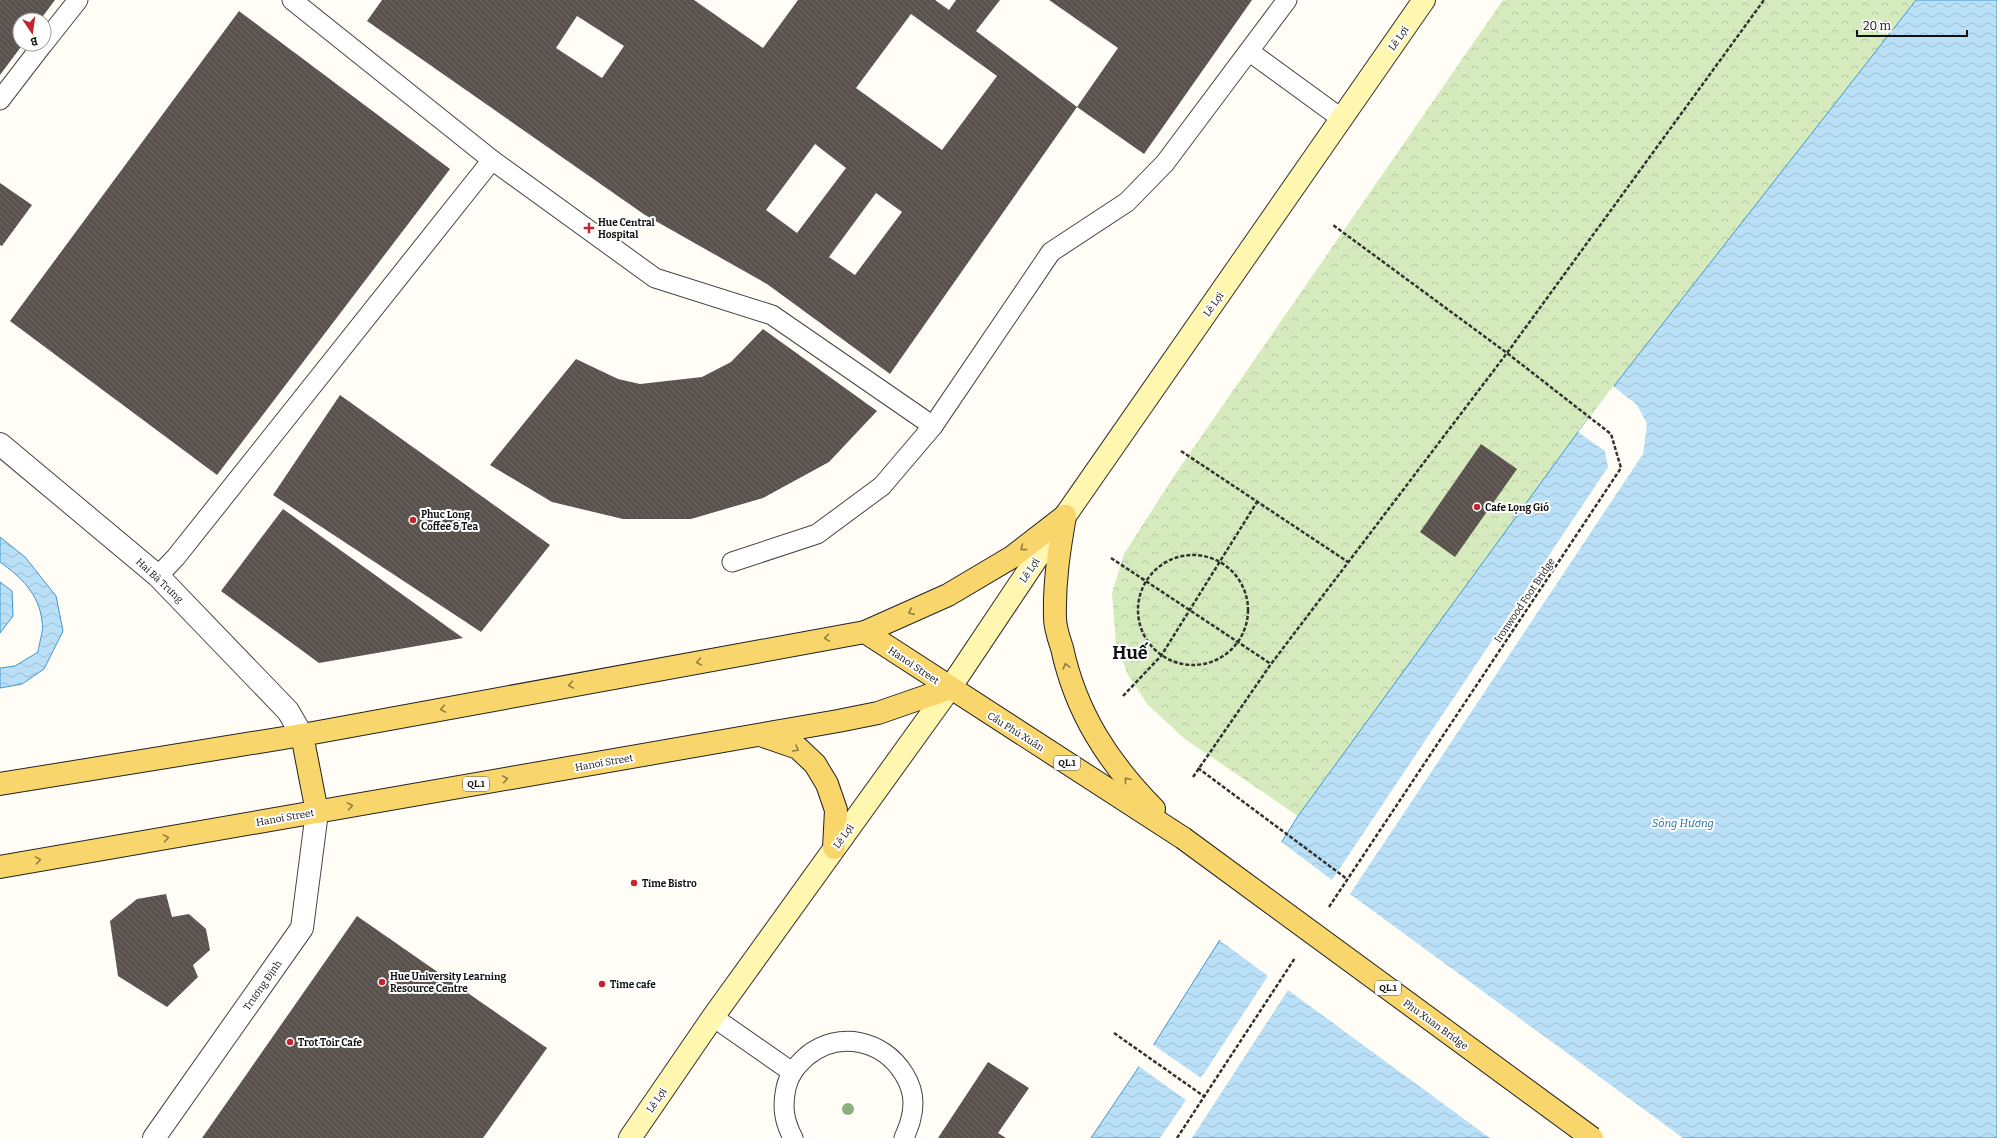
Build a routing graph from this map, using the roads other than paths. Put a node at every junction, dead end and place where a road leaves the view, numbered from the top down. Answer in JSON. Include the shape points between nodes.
{"nodes":[{"id":1,"x":78,"y":0,"type":"edge"},
{"id":2,"x":292,"y":0,"type":"edge"},
{"id":3,"x":1287,"y":0,"type":"edge"},
{"id":4,"x":1424,"y":0,"type":"edge"},
{"id":5,"x":52,"y":34,"type":"edge"},
{"id":6,"x":38,"y":52,"type":"edge"},
{"id":7,"x":1250,"y":52,"type":"junction"},
{"id":8,"x":0,"y":100,"type":"edge"},
{"id":9,"x":1342,"y":119,"type":"junction"},
{"id":10,"x":492,"y":160,"type":"junction"},
{"id":11,"x":933,"y":426,"type":"junction"},
{"id":12,"x":0,"y":444,"type":"edge"},
{"id":13,"x":1065,"y":516,"type":"junction"},
{"id":14,"x":732,"y":562,"type":"dead end"},
{"id":15,"x":158,"y":576,"type":"junction"},
{"id":16,"x":865,"y":632,"type":"junction"},
{"id":17,"x":950,"y":688,"type":"junction"},
{"id":18,"x":302,"y":735,"type":"junction"},
{"id":19,"x":760,"y":735,"type":"junction"},
{"id":20,"x":0,"y":784,"type":"edge"},
{"id":21,"x":317,"y":812,"type":"junction"},
{"id":22,"x":1183,"y":838,"type":"junction"},
{"id":23,"x":834,"y":848,"type":"junction"},
{"id":24,"x":0,"y":867,"type":"edge"},
{"id":25,"x":713,"y":1017,"type":"junction"},
{"id":26,"x":792,"y":1072,"type":"junction"},
{"id":27,"x":154,"y":1138,"type":"edge"},
{"id":28,"x":630,"y":1138,"type":"edge"},
{"id":29,"x":793,"y":1138,"type":"edge"},
{"id":30,"x":904,"y":1138,"type":"edge"},
{"id":31,"x":1592,"y":1138,"type":"edge"}],
"edges":[{"from":1,"to":5,"type":"lane"},
{"from":2,"to":10,"type":"lane"},
{"from":3,"to":7,"type":"lane"},
{"from":4,"to":9,"type":"main road","name":"Lê Lợi"},
{"from":6,"to":8,"type":"lane"},
{"from":7,"to":9,"type":"lane"},
{"from":7,"to":11,"type":"lane","via":[[1165,163],[1127,202],[1051,252]]},
{"from":9,"to":13,"type":"main road","name":"Lê Lợi"},
{"from":10,"to":11,"type":"lane","via":[[655,278],[772,315]]},
{"from":10,"to":15,"type":"lane"},
{"from":11,"to":14,"type":"lane","via":[[882,486],[817,534]]},
{"from":12,"to":15,"type":"street","name":"Hai Bà Trưng"},
{"from":13,"to":16,"type":"main road","one_way":true,"via":[[1012,557],[948,596]]},
{"from":13,"to":17,"type":"main road","name":"Lê Lợi"},
{"from":22,"to":13,"type":"main road","one_way":true,"via":[[1128,782],[1088,723],[1067,670],[1055,620],[1056,568]]},
{"from":15,"to":18,"type":"street","name":"Hai Bà Trưng","via":[[288,711]]},
{"from":16,"to":17,"type":"main road","name":"Hanoi Street","number":"QL.1"},
{"from":16,"to":18,"type":"main road","one_way":true},
{"from":17,"to":19,"type":"main road","name":"Hanoi Street","number":"QL.1","via":[[878,713]]},
{"from":17,"to":22,"type":"main road","name":"Cầu Phú Xuân","number":"QL.1"},
{"from":17,"to":23,"type":"main road","name":"Lê Lợi"},
{"from":18,"to":20,"type":"main road"},
{"from":18,"to":21,"type":"main road"},
{"from":21,"to":19,"type":"main road","name":"Hanoi Street","number":"QL.1","one_way":true},
{"from":19,"to":23,"type":"main road","one_way":true,"via":[[798,748],[815,764],[827,784],[836,810]]},
{"from":24,"to":21,"type":"main road","name":"Hanoi Street","number":"QL.1","one_way":true},
{"from":21,"to":27,"type":"street","name":"Trương Định","via":[[302,928]]},
{"from":22,"to":31,"type":"main road","name":"Phu Xuan Bridge","number":"QL.1","bridge":true},
{"from":23,"to":25,"type":"main road","name":"Lê Lợi"},
{"from":25,"to":26,"type":"lane"},
{"from":25,"to":28,"type":"main road","name":"Lê Lợi"},
{"from":26,"to":29,"type":"lane","via":[[783,1104],[786,1127]]},
{"from":26,"to":30,"type":"lane","via":[[798,1063],[816,1049],[836,1041],[858,1041],[880,1049],[897,1063],[909,1082],[913,1102]]}]}
